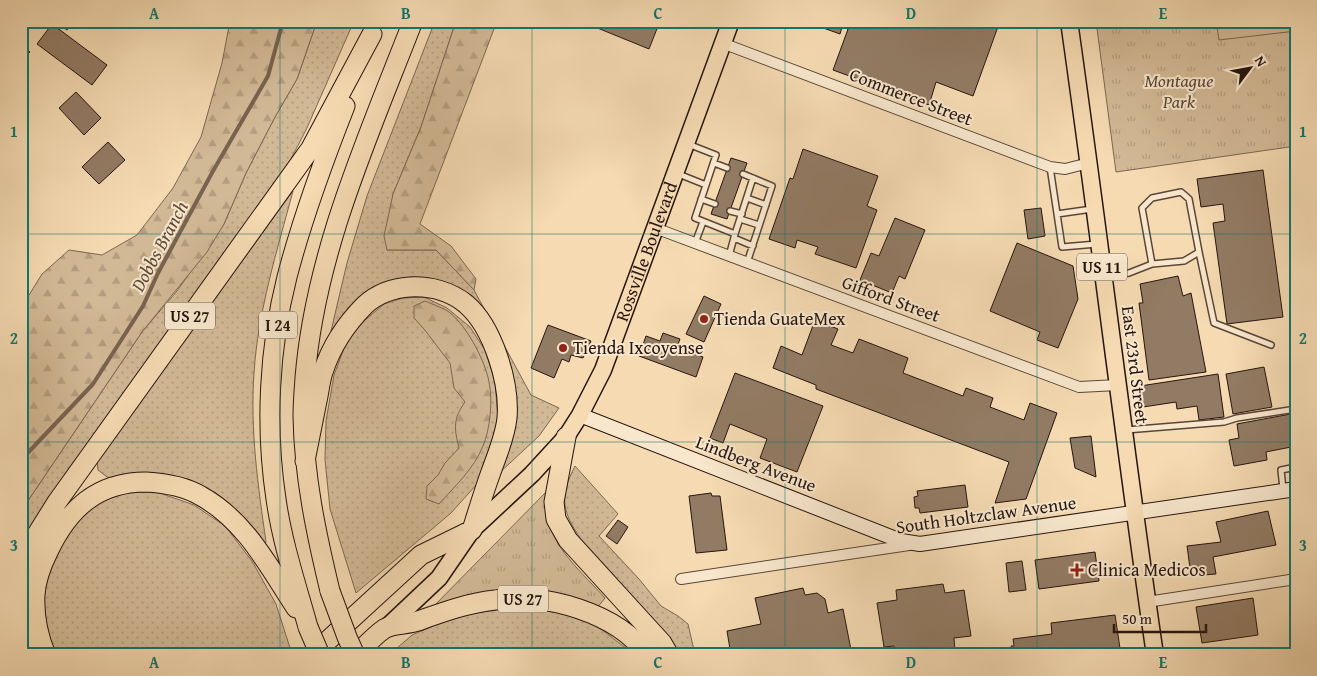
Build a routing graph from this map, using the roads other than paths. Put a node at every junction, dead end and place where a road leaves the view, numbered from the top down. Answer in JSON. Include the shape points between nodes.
{"nodes":[{"id":1,"x":413,"y":21,"type":"edge"},
{"id":2,"x":731,"y":21,"type":"edge"},
{"id":3,"x":1069,"y":21,"type":"edge"},
{"id":4,"x":375,"y":28,"type":"edge"},
{"id":5,"x":722,"y":44,"type":"junction"},
{"id":6,"x":685,"y":143,"type":"junction"},
{"id":7,"x":714,"y":163,"type":"junction"},
{"id":8,"x":1089,"y":163,"type":"junction"},
{"id":9,"x":1050,"y":166,"type":"junction"},
{"id":10,"x":727,"y":168,"type":"dead end"},
{"id":11,"x":675,"y":173,"type":"junction"},
{"id":12,"x":743,"y":174,"type":"dead end"},
{"id":13,"x":753,"y":178,"type":"junction"},
{"id":14,"x":706,"y":185,"type":"junction"},
{"id":15,"x":747,"y":198,"type":"junction"},
{"id":16,"x":701,"y":199,"type":"junction"},
{"id":17,"x":715,"y":204,"type":"dead end"},
{"id":18,"x":766,"y":204,"type":"junction"},
{"id":19,"x":1094,"y":208,"type":"junction"},
{"id":20,"x":730,"y":210,"type":"dead end"},
{"id":21,"x":1057,"y":214,"type":"junction"},
{"id":22,"x":741,"y":216,"type":"junction"},
{"id":23,"x":703,"y":222,"type":"junction"},
{"id":24,"x":759,"y":225,"type":"junction"},
{"id":25,"x":655,"y":228,"type":"junction"},
{"id":26,"x":734,"y":236,"type":"junction"},
{"id":27,"x":695,"y":243,"type":"junction"},
{"id":28,"x":1100,"y":244,"type":"junction"},
{"id":29,"x":753,"y":246,"type":"junction"},
{"id":30,"x":1198,"y":252,"type":"junction"},
{"id":31,"x":728,"y":256,"type":"junction"},
{"id":32,"x":747,"y":263,"type":"junction"},
{"id":33,"x":1152,"y":264,"type":"junction"},
{"id":34,"x":1104,"y":278,"type":"junction"},
{"id":35,"x":1271,"y":345,"type":"dead end"},
{"id":36,"x":1118,"y":385,"type":"junction"},
{"id":37,"x":1296,"y":409,"type":"edge"},
{"id":38,"x":580,"y":416,"type":"junction"},
{"id":39,"x":1123,"y":430,"type":"junction"},
{"id":40,"x":566,"y":437,"type":"junction"},
{"id":41,"x":305,"y":460,"type":"junction"},
{"id":42,"x":1296,"y":467,"type":"edge"},
{"id":43,"x":1289,"y":490,"type":"edge"},
{"id":44,"x":1134,"y":512,"type":"junction"},
{"id":45,"x":472,"y":530,"type":"junction"},
{"id":46,"x":920,"y":544,"type":"junction"},
{"id":47,"x":681,"y":579,"type":"dead end"},
{"id":48,"x":1296,"y":580,"type":"edge"},
{"id":49,"x":21,"y":602,"type":"edge"},
{"id":50,"x":1147,"y":602,"type":"junction"},
{"id":51,"x":21,"y":616,"type":"edge"},
{"id":52,"x":308,"y":627,"type":"junction"},
{"id":53,"x":386,"y":628,"type":"junction"},
{"id":54,"x":31,"y":655,"type":"edge"},
{"id":55,"x":46,"y":655,"type":"edge"},
{"id":56,"x":312,"y":655,"type":"edge"},
{"id":57,"x":320,"y":655,"type":"edge"},
{"id":58,"x":356,"y":655,"type":"edge"},
{"id":59,"x":647,"y":655,"type":"edge"},
{"id":60,"x":668,"y":655,"type":"edge"},
{"id":61,"x":1155,"y":655,"type":"edge"}],
"edges":[{"from":1,"to":41,"type":"highway","number":"I 24","via":[[348,189],[328,254],[312,322],[307,364],[303,414]]},
{"from":2,"to":5,"type":"main road","name":"Rossville Boulevard"},
{"from":3,"to":8,"type":"main road","name":"East 23rd Street","number":"US 11"},
{"from":4,"to":49,"type":"highway","number":"US 27","via":[[311,148],[37,534],[28,555]]},
{"from":4,"to":52,"type":"highway","number":"I 24","via":[[315,183],[287,278],[277,328],[270,438],[276,499],[286,553]]},
{"from":5,"to":6,"type":"main road","name":"Rossville Boulevard"},
{"from":5,"to":9,"type":"street","name":"Commerce Street"},
{"from":6,"to":7,"type":"lane","via":[[716,155]]},
{"from":6,"to":11,"type":"main road","name":"Rossville Boulevard"},
{"from":7,"to":10,"type":"lane"},
{"from":7,"to":14,"type":"lane"},
{"from":8,"to":9,"type":"street","name":"Commerce Street","via":[[1065,169]]},
{"from":8,"to":19,"type":"main road","name":"East 23rd Street","number":"US 11"},
{"from":9,"to":21,"type":"lane"},
{"from":11,"to":14,"type":"lane"},
{"from":11,"to":25,"type":"main road","name":"Rossville Boulevard"},
{"from":12,"to":13,"type":"lane"},
{"from":13,"to":15,"type":"lane"},
{"from":13,"to":18,"type":"lane","via":[[772,186]]},
{"from":14,"to":16,"type":"lane"},
{"from":15,"to":18,"type":"lane"},
{"from":15,"to":22,"type":"lane"},
{"from":16,"to":17,"type":"lane"},
{"from":16,"to":23,"type":"lane","via":[[695,218]]},
{"from":18,"to":24,"type":"lane"},
{"from":19,"to":21,"type":"lane"},
{"from":19,"to":28,"type":"main road","name":"East 23rd Street","number":"US 11"},
{"from":20,"to":22,"type":"lane"},
{"from":21,"to":28,"type":"lane","via":[[1062,247]]},
{"from":22,"to":24,"type":"lane"},
{"from":22,"to":26,"type":"lane"},
{"from":23,"to":26,"type":"lane"},
{"from":23,"to":27,"type":"lane"},
{"from":24,"to":29,"type":"lane"},
{"from":25,"to":27,"type":"street","name":"Gifford Street"},
{"from":25,"to":38,"type":"main road","name":"Rossville Boulevard","via":[[603,370]]},
{"from":26,"to":29,"type":"lane"},
{"from":26,"to":31,"type":"lane"},
{"from":27,"to":31,"type":"street","name":"Gifford Street"},
{"from":28,"to":34,"type":"main road","name":"East 23rd Street","number":"US 11"},
{"from":29,"to":32,"type":"lane"},
{"from":30,"to":33,"type":"lane","via":[[1184,261]]},
{"from":30,"to":33,"type":"lane","via":[[1189,199],[1181,192],[1152,198],[1142,208]]},
{"from":30,"to":35,"type":"lane","via":[[1214,323]]},
{"from":31,"to":32,"type":"street","name":"Gifford Street"},
{"from":32,"to":36,"type":"street","name":"Gifford Street","via":[[1080,387]]},
{"from":33,"to":34,"type":"lane"},
{"from":34,"to":36,"type":"main road","name":"East 23rd Street","number":"US 11"},
{"from":36,"to":39,"type":"main road","name":"East 23rd Street","number":"US 11"},
{"from":37,"to":39,"type":"lane","via":[[1224,422]]},
{"from":38,"to":40,"type":"main road","name":"Rossville Boulevard"},
{"from":38,"to":46,"type":"main road","name":"Lindberg Avenue","via":[[901,541]]},
{"from":39,"to":44,"type":"main road","name":"East 23rd Street","number":"US 11"},
{"from":40,"to":45,"type":"main road","name":"Rossville Boulevard"},
{"from":40,"to":60,"type":"highway","via":[[554,502],[556,519],[568,540],[662,643]]},
{"from":41,"to":45,"type":"highway","via":[[323,372],[337,341],[354,318],[367,304],[398,287],[434,288],[450,294],[466,305],[480,321],[492,342],[506,389],[507,418],[501,447]]},
{"from":41,"to":58,"type":"highway","number":"I 24","bridge":true,"via":[[314,525],[330,591]]},
{"from":42,"to":43,"type":"lane","via":[[1281,470]]},
{"from":43,"to":44,"type":"main road","name":"South Holtzclaw Avenue"},
{"from":44,"to":46,"type":"main road","name":"South Holtzclaw Avenue"},
{"from":44,"to":50,"type":"main road","name":"East 23rd Street","number":"US 11"},
{"from":45,"to":53,"type":"main road","name":"Rossville Boulevard","via":[[439,578]]},
{"from":45,"to":56,"type":"highway","name":"Rossville Boulevard","via":[[421,555]]},
{"from":46,"to":47,"type":"street","name":"South Holtzclaw Avenue"},
{"from":48,"to":50,"type":"street"},
{"from":50,"to":61,"type":"main road","name":"East 23rd Street","number":"US 11"},
{"from":51,"to":54,"type":"highway"},
{"from":52,"to":55,"type":"highway","via":[[255,544],[233,519],[201,495],[159,483],[132,482],[111,486],[92,496],[61,526],[51,545],[39,572],[35,595],[37,624]]},
{"from":52,"to":57,"type":"highway","number":"I 24","bridge":true},
{"from":53,"to":58,"type":"highway","name":"Rossville Boulevard"},
{"from":53,"to":59,"type":"highway","number":"US 27","via":[[496,599],[537,599],[598,616],[621,629]]}]}
